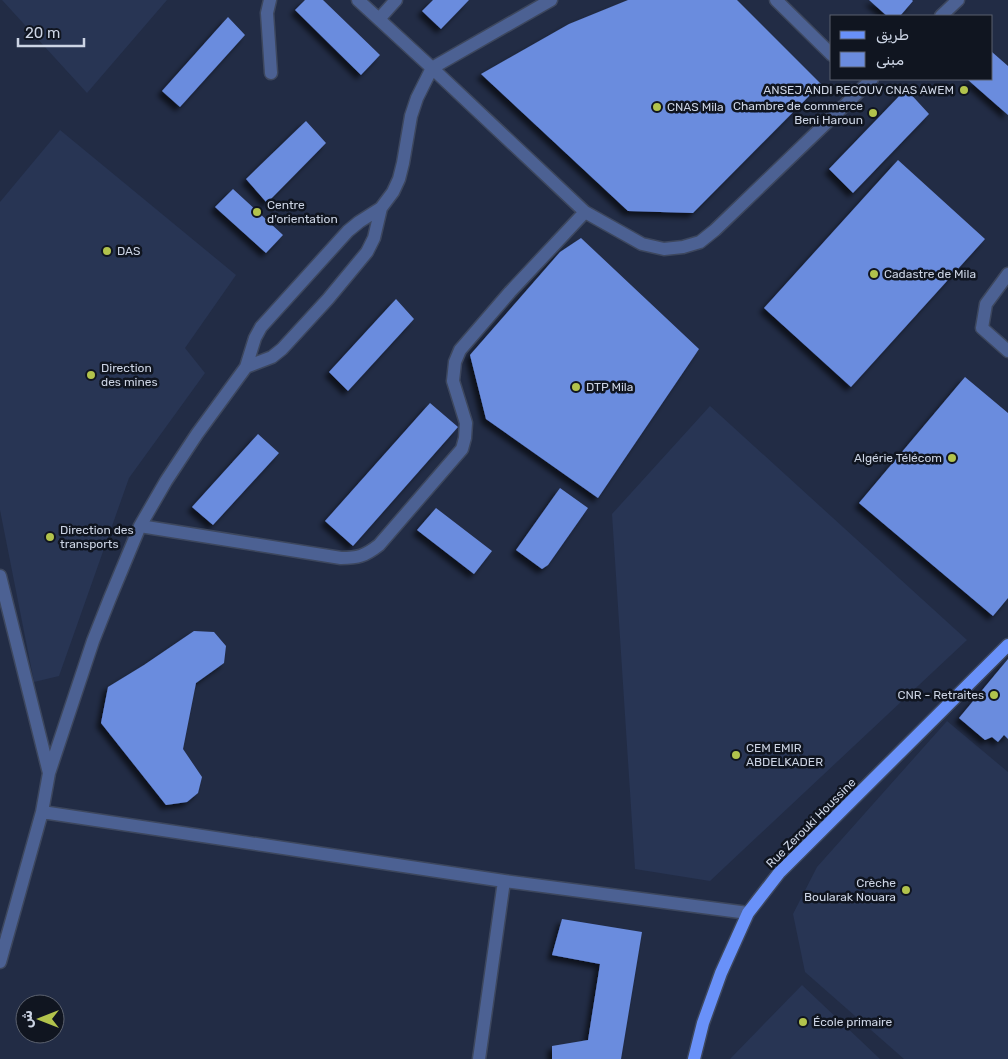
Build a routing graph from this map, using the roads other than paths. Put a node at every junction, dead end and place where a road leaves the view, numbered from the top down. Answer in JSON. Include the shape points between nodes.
{"nodes":[{"id":1,"x":270,"y":0,"type":"edge"},
{"id":2,"x":358,"y":0,"type":"edge"},
{"id":3,"x":396,"y":0,"type":"edge"},
{"id":4,"x":551,"y":0,"type":"edge"},
{"id":5,"x":776,"y":0,"type":"edge"},
{"id":6,"x":958,"y":0,"type":"edge"},
{"id":7,"x":941,"y":15,"type":"edge"},
{"id":8,"x":379,"y":19,"type":"junction"},
{"id":9,"x":830,"y":53,"type":"edge"},
{"id":10,"x":432,"y":68,"type":"junction"},
{"id":11,"x":271,"y":74,"type":"dead end"},
{"id":12,"x":864,"y":81,"type":"edge"},
{"id":13,"x":381,"y":208,"type":"junction"},
{"id":14,"x":585,"y":212,"type":"junction"},
{"id":15,"x":1008,"y":274,"type":"edge"},
{"id":16,"x":1008,"y":351,"type":"edge"},
{"id":17,"x":246,"y":367,"type":"junction"},
{"id":18,"x":140,"y":526,"type":"junction"},
{"id":19,"x":0,"y":576,"type":"edge"},
{"id":20,"x":1008,"y":645,"type":"edge"},
{"id":21,"x":49,"y":773,"type":"junction"},
{"id":22,"x":42,"y":812,"type":"junction"},
{"id":23,"x":504,"y":881,"type":"junction"},
{"id":24,"x":748,"y":913,"type":"junction"},
{"id":25,"x":0,"y":962,"type":"edge"},
{"id":26,"x":479,"y":1059,"type":"edge"},
{"id":27,"x":694,"y":1059,"type":"edge"}],
"edges":[{"from":1,"to":11,"type":"street","via":[[267,13]]},
{"from":2,"to":8,"type":"street"},
{"from":3,"to":8,"type":"street"},
{"from":4,"to":10,"type":"street"},
{"from":5,"to":9,"type":"street"},
{"from":6,"to":7,"type":"street"},
{"from":8,"to":10,"type":"street"},
{"from":10,"to":13,"type":"street","via":[[411,116],[399,179]]},
{"from":10,"to":14,"type":"street"},
{"from":12,"to":14,"type":"street","via":[[700,242],[664,249],[642,244]]},
{"from":13,"to":17,"type":"street","via":[[348,231],[261,327]]},
{"from":13,"to":17,"type":"street","via":[[367,252],[328,299],[282,348]]},
{"from":14,"to":18,"type":"street","via":[[460,350],[455,362],[454,381],[466,423],[462,449],[371,551],[355,558],[341,558]]},
{"from":15,"to":16,"type":"street","via":[[986,304],[982,328]]},
{"from":17,"to":18,"type":"street","via":[[197,434]]},
{"from":18,"to":21,"type":"street","via":[[93,641]]},
{"from":19,"to":21,"type":"street"},
{"from":20,"to":24,"type":"main road","name":"Rue Zerouki Houssine","via":[[779,873]]},
{"from":21,"to":22,"type":"street"},
{"from":22,"to":23,"type":"street"},
{"from":22,"to":25,"type":"street"},
{"from":23,"to":24,"type":"street"},
{"from":23,"to":26,"type":"street"},
{"from":24,"to":27,"type":"main road","name":"Rue Zerouki Houssine","via":[[720,973]]}]}
